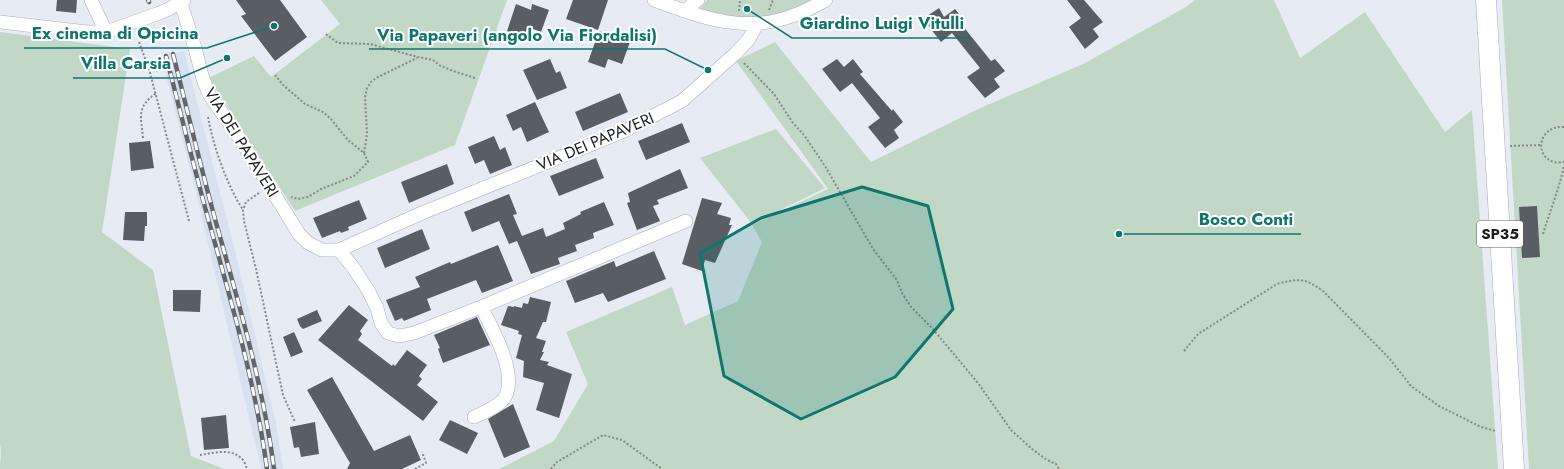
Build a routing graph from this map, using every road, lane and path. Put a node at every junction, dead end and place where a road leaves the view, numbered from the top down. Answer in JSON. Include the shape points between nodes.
{"nodes":[{"id":1,"x":91,"y":0,"type":"edge"},
{"id":2,"x":654,"y":0,"type":"edge"},
{"id":3,"x":698,"y":0,"type":"edge"},
{"id":4,"x":826,"y":0,"type":"edge"},
{"id":5,"x":1486,"y":0,"type":"edge"},
{"id":6,"x":181,"y":1,"type":"edge"},
{"id":7,"x":684,"y":11,"type":"junction"},
{"id":8,"x":0,"y":22,"type":"edge"},
{"id":9,"x":757,"y":24,"type":"junction"},
{"id":10,"x":106,"y":32,"type":"junction"},
{"id":11,"x":326,"y":34,"type":"dead end"},
{"id":12,"x":139,"y":42,"type":"dead end"},
{"id":13,"x":736,"y":53,"type":"junction"},
{"id":14,"x":418,"y":57,"type":"junction"},
{"id":15,"x":275,"y":75,"type":"dead end"},
{"id":16,"x":475,"y":78,"type":"dead end"},
{"id":17,"x":156,"y":93,"type":"junction"},
{"id":18,"x":209,"y":94,"type":"junction"},
{"id":19,"x":1564,"y":127,"type":"edge"},
{"id":20,"x":143,"y":138,"type":"dead end"},
{"id":21,"x":1541,"y":145,"type":"junction"},
{"id":22,"x":1495,"y":147,"type":"junction"},
{"id":23,"x":364,"y":153,"type":"junction"},
{"id":24,"x":1564,"y":162,"type":"edge"},
{"id":25,"x":1564,"y":166,"type":"edge"},
{"id":26,"x":271,"y":187,"type":"junction"},
{"id":27,"x":279,"y":200,"type":"junction"},
{"id":28,"x":243,"y":210,"type":"junction"},
{"id":29,"x":189,"y":221,"type":"dead end"},
{"id":30,"x":686,"y":221,"type":"dead end"},
{"id":31,"x":1543,"y":234,"type":"dead end"},
{"id":32,"x":339,"y":250,"type":"junction"},
{"id":33,"x":481,"y":307,"type":"junction"},
{"id":34,"x":1184,"y":351,"type":"dead end"},
{"id":35,"x":474,"y":417,"type":"dead end"},
{"id":36,"x":295,"y":422,"type":"dead end"},
{"id":37,"x":1512,"y":432,"type":"junction"},
{"id":38,"x":422,"y":452,"type":"dead end"},
{"id":39,"x":200,"y":455,"type":"dead end"},
{"id":40,"x":247,"y":469,"type":"edge"},
{"id":41,"x":415,"y":469,"type":"edge"},
{"id":42,"x":551,"y":469,"type":"edge"},
{"id":43,"x":662,"y":469,"type":"edge"},
{"id":44,"x":1059,"y":469,"type":"edge"},
{"id":45,"x":1514,"y":469,"type":"edge"}],
"edges":[{"from":1,"to":10,"type":"street"},
{"from":2,"to":7,"type":"street"},
{"from":3,"to":7,"type":"street"},
{"from":4,"to":9,"type":"street","via":[[792,16]]},
{"from":5,"to":22,"type":"main road","number":"SP35"},
{"from":6,"to":10,"type":"street","via":[[157,14]]},
{"from":6,"to":18,"type":"street","name":"VIA DEI PAPAVERI"},
{"from":7,"to":9,"type":"street","via":[[720,21]]},
{"from":8,"to":10,"type":"street"},
{"from":9,"to":13,"type":"street","name":"VIA DEI PAPAVERI","via":[[749,39]]},
{"from":11,"to":14,"type":"path","via":[[338,42],[370,44]]},
{"from":12,"to":17,"type":"path"},
{"from":13,"to":32,"type":"street","name":"VIA DEI PAPAVERI","via":[[682,101],[622,132],[422,213]]},
{"from":13,"to":44,"type":"path","via":[[774,94],[793,123],[804,134],[872,249],[897,280],[911,307],[978,383],[1011,430]]},
{"from":14,"to":16,"type":"path","via":[[432,60],[453,71]]},
{"from":14,"to":23,"type":"path","via":[[376,78],[367,88],[367,134]]},
{"from":15,"to":23,"type":"path","via":[[305,104],[330,118],[348,140]]},
{"from":17,"to":20,"type":"path","via":[[143,105],[141,111]]},
{"from":17,"to":29,"type":"path"},
{"from":18,"to":26,"type":"street","name":"VIA DEI PAPAVERI"},
{"from":18,"to":28,"type":"path","via":[[207,105],[212,135],[235,197]]},
{"from":19,"to":21,"type":"path","via":[[1556,126],[1545,133]]},
{"from":21,"to":22,"type":"path"},
{"from":21,"to":24,"type":"path","via":[[1544,156],[1554,162]]},
{"from":22,"to":37,"type":"main road","number":"SP35"},
{"from":23,"to":27,"type":"path","via":[[368,162],[354,176],[320,189],[308,197],[287,196]]},
{"from":25,"to":31,"type":"path","via":[[1560,186]]},
{"from":26,"to":27,"type":"street","name":"VIA DEI PAPAVERI"},
{"from":26,"to":28,"type":"path","via":[[246,202]]},
{"from":27,"to":32,"type":"street","name":"VIA DEI PAPAVERI","via":[[308,243],[322,250]]},
{"from":28,"to":36,"type":"path","via":[[283,395]]},
{"from":30,"to":33,"type":"street"},
{"from":32,"to":33,"type":"street","via":[[368,290],[381,323],[388,333],[399,336],[414,333]]},
{"from":33,"to":35,"type":"street","via":[[501,349],[508,370],[508,382],[505,398],[491,409]]},
{"from":34,"to":37,"type":"path","via":[[1198,334],[1277,284],[1303,280],[1323,291],[1389,358],[1411,386],[1426,398],[1481,427]]},
{"from":37,"to":45,"type":"main road","number":"SP35"},
{"from":38,"to":41,"type":"path","via":[[426,463]]},
{"from":39,"to":40,"type":"path","via":[[231,453],[241,458]]},
{"from":42,"to":43,"type":"path","via":[[558,462],[603,435],[622,440]]}]}
